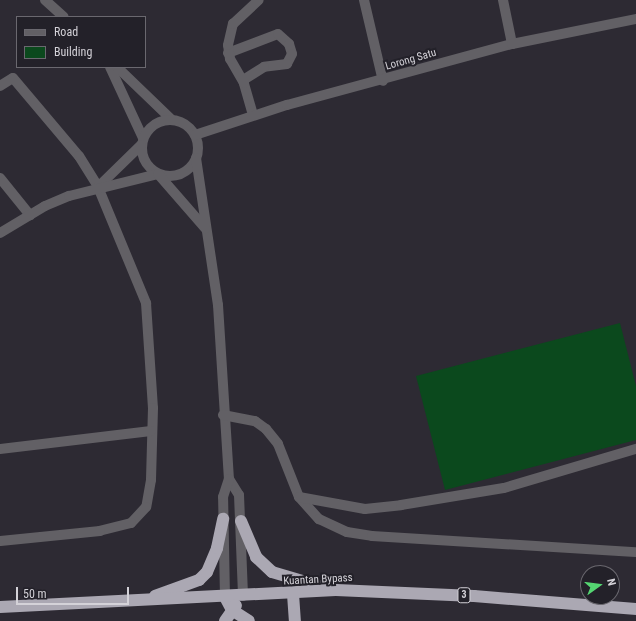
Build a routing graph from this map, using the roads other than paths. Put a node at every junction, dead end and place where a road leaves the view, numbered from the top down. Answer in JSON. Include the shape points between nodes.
{"nodes":[{"id":1,"x":45,"y":0,"type":"edge"},
{"id":2,"x":259,"y":0,"type":"edge"},
{"id":3,"x":364,"y":0,"type":"edge"},
{"id":4,"x":503,"y":0,"type":"edge"},
{"id":5,"x":63,"y":16,"type":"edge"},
{"id":6,"x":636,"y":19,"type":"edge"},
{"id":7,"x":512,"y":44,"type":"junction"},
{"id":8,"x":228,"y":53,"type":"junction"},
{"id":9,"x":110,"y":68,"type":"edge"},
{"id":10,"x":118,"y":68,"type":"edge"},
{"id":11,"x":243,"y":80,"type":"junction"},
{"id":12,"x":383,"y":81,"type":"junction"},
{"id":13,"x":0,"y":86,"type":"edge"},
{"id":14,"x":253,"y":115,"type":"junction"},
{"id":15,"x":171,"y":119,"type":"junction"},
{"id":16,"x":195,"y":135,"type":"junction"},
{"id":17,"x":142,"y":141,"type":"junction"},
{"id":18,"x":196,"y":158,"type":"junction"},
{"id":19,"x":158,"y":174,"type":"junction"},
{"id":20,"x":0,"y":178,"type":"edge"},
{"id":21,"x":98,"y":187,"type":"junction"},
{"id":22,"x":30,"y":215,"type":"junction"},
{"id":23,"x":206,"y":228,"type":"junction"},
{"id":24,"x":0,"y":233,"type":"edge"},
{"id":25,"x":223,"y":415,"type":"junction"},
{"id":26,"x":151,"y":431,"type":"junction"},
{"id":27,"x":0,"y":449,"type":"edge"},
{"id":28,"x":636,"y":450,"type":"edge"},
{"id":29,"x":230,"y":479,"type":"junction"},
{"id":30,"x":299,"y":497,"type":"junction"},
{"id":31,"x":222,"y":520,"type":"junction"},
{"id":32,"x":241,"y":521,"type":"junction"},
{"id":33,"x":0,"y":541,"type":"edge"},
{"id":34,"x":636,"y":552,"type":"edge"},
{"id":35,"x":336,"y":590,"type":"junction"},
{"id":36,"x":293,"y":594,"type":"junction"},
{"id":37,"x":243,"y":596,"type":"junction"},
{"id":38,"x":225,"y":597,"type":"junction"},
{"id":39,"x":146,"y":599,"type":"junction"},
{"id":40,"x":0,"y":607,"type":"edge"},
{"id":41,"x":636,"y":609,"type":"edge"},
{"id":42,"x":232,"y":610,"type":"junction"},
{"id":43,"x":225,"y":621,"type":"edge"},
{"id":44,"x":249,"y":621,"type":"edge"},
{"id":45,"x":295,"y":621,"type":"edge"}],
"edges":[{"from":1,"to":5,"type":"street"},
{"from":2,"to":8,"type":"street","via":[[233,24]]},
{"from":3,"to":12,"type":"street"},
{"from":4,"to":7,"type":"street"},
{"from":6,"to":7,"type":"street","name":"Lorong Satu"},
{"from":7,"to":12,"type":"street","name":"Lorong Satu"},
{"from":8,"to":11,"type":"street"},
{"from":8,"to":11,"type":"street","via":[[273,34],[284,37],[289,44],[292,54],[287,64],[264,67]]},
{"from":9,"to":17,"type":"street"},
{"from":10,"to":15,"type":"street"},
{"from":11,"to":14,"type":"street"},
{"from":12,"to":14,"type":"street","name":"Lorong Satu"},
{"from":13,"to":21,"type":"street","via":[[13,78],[79,156]]},
{"from":14,"to":16,"type":"street","name":"Lorong Satu"},
{"from":15,"to":16,"type":"street","via":[[185,124]]},
{"from":15,"to":17,"type":"street","via":[[157,122]]},
{"from":16,"to":18,"type":"street","via":[[198,150]]},
{"from":17,"to":19,"type":"street","via":[[145,162]]},
{"from":17,"to":21,"type":"street"},
{"from":18,"to":19,"type":"street","via":[[181,174]]},
{"from":18,"to":23,"type":"street"},
{"from":19,"to":21,"type":"street"},
{"from":19,"to":23,"type":"street"},
{"from":20,"to":22,"type":"street"},
{"from":21,"to":22,"type":"street","via":[[51,203]]},
{"from":21,"to":26,"type":"street","via":[[146,303],[152,369]]},
{"from":22,"to":24,"type":"street"},
{"from":23,"to":25,"type":"street","via":[[218,305]]},
{"from":25,"to":29,"type":"street"},
{"from":25,"to":30,"type":"street","via":[[255,421],[266,429],[278,444]]},
{"from":26,"to":27,"type":"street"},
{"from":26,"to":33,"type":"street","via":[[151,480],[146,507],[131,523],[100,531]]},
{"from":28,"to":30,"type":"street","via":[[504,488],[401,505],[365,509]]},
{"from":29,"to":31,"type":"street","via":[[223,497]]},
{"from":29,"to":32,"type":"street","via":[[238,495]]},
{"from":30,"to":34,"type":"street","via":[[319,519],[330,526],[372,536]]},
{"from":31,"to":38,"type":"street"},
{"from":31,"to":39,"type":"highway","via":[[213,561],[199,580]]},
{"from":32,"to":35,"type":"highway","via":[[256,557],[272,572]]},
{"from":32,"to":37,"type":"street"},
{"from":35,"to":36,"type":"highway","name":"Kuantan Bypass","number":"3"},
{"from":35,"to":41,"type":"highway","name":"Kuantan Bypass","number":"3","via":[[474,596]]},
{"from":36,"to":37,"type":"highway","name":"Kuantan Bypass","number":"3"},
{"from":36,"to":45,"type":"highway"},
{"from":37,"to":38,"type":"highway","name":"Kuantan Bypass","number":"3"},
{"from":37,"to":42,"type":"highway"},
{"from":38,"to":39,"type":"highway","name":"Kuantan Bypass","number":"3"},
{"from":38,"to":42,"type":"highway"},
{"from":39,"to":40,"type":"highway","name":"Kuantan Bypass","number":"3"},
{"from":42,"to":43,"type":"highway"},
{"from":42,"to":44,"type":"highway"}]}
